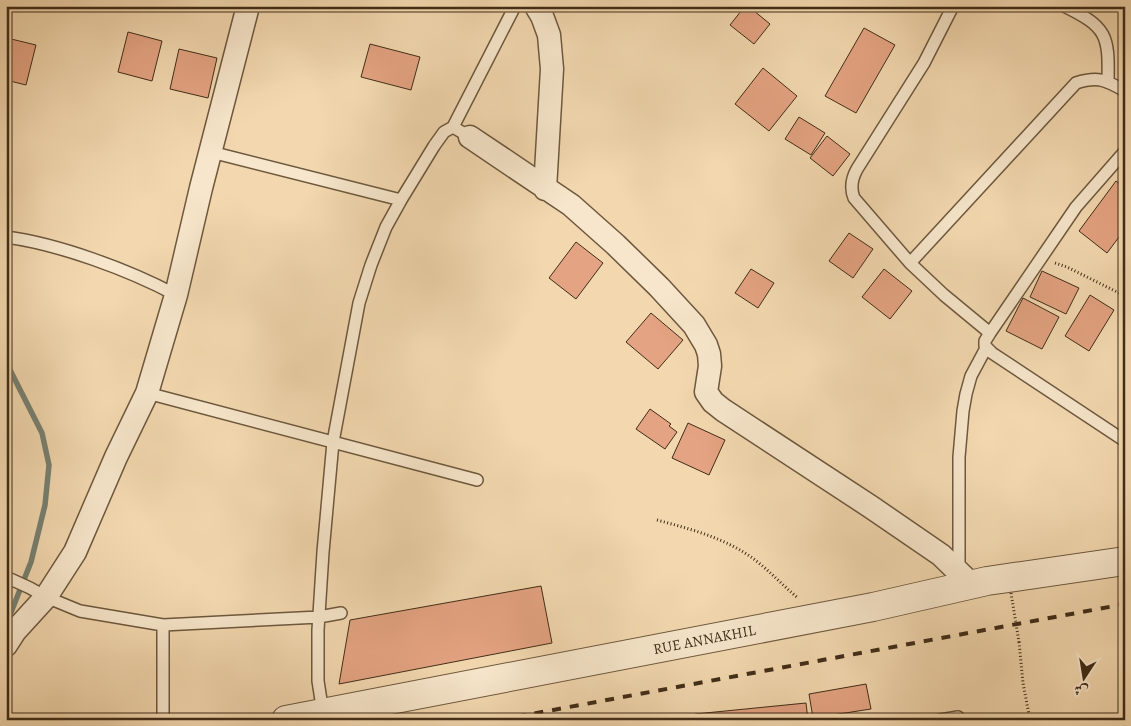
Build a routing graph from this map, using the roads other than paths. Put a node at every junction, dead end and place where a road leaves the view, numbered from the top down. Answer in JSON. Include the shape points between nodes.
{"nodes":[{"id":1,"x":248,"y":6,"type":"edge"},
{"id":2,"x":515,"y":6,"type":"edge"},
{"id":3,"x":536,"y":6,"type":"edge"},
{"id":4,"x":952,"y":6,"type":"edge"},
{"id":5,"x":1064,"y":6,"type":"edge"},
{"id":6,"x":1108,"y":81,"type":"junction"},
{"id":7,"x":1125,"y":92,"type":"edge"},
{"id":8,"x":462,"y":132,"type":"junction"},
{"id":9,"x":1125,"y":151,"type":"edge"},
{"id":10,"x":211,"y":152,"type":"junction"},
{"id":11,"x":545,"y":189,"type":"junction"},
{"id":12,"x":400,"y":200,"type":"junction"},
{"id":13,"x":6,"y":237,"type":"edge"},
{"id":14,"x":910,"y":263,"type":"junction"},
{"id":15,"x":176,"y":295,"type":"junction"},
{"id":16,"x":990,"y":332,"type":"junction"},
{"id":17,"x":986,"y":348,"type":"junction"},
{"id":18,"x":147,"y":392,"type":"junction"},
{"id":19,"x":1125,"y":441,"type":"edge"},
{"id":20,"x":333,"y":442,"type":"junction"},
{"id":21,"x":477,"y":480,"type":"dead end"},
{"id":22,"x":1125,"y":561,"type":"edge"},
{"id":23,"x":6,"y":578,"type":"edge"},
{"id":24,"x":965,"y":578,"type":"junction"},
{"id":25,"x":38,"y":593,"type":"junction"},
{"id":26,"x":341,"y":613,"type":"dead end"},
{"id":27,"x":319,"y":618,"type":"junction"},
{"id":28,"x":163,"y":625,"type":"junction"},
{"id":29,"x":6,"y":645,"type":"edge"},
{"id":30,"x":323,"y":713,"type":"junction"},
{"id":31,"x":958,"y":717,"type":"dead end"},
{"id":32,"x":163,"y":720,"type":"edge"},
{"id":33,"x":286,"y":720,"type":"edge"},
{"id":34,"x":940,"y":720,"type":"edge"}],
"edges":[{"from":1,"to":10,"type":"street"},
{"from":2,"to":8,"type":"lane"},
{"from":3,"to":11,"type":"street","via":[[549,35],[552,69]]},
{"from":4,"to":14,"type":"lane","via":[[924,64],[857,168],[852,182],[854,198]]},
{"from":5,"to":6,"type":"lane","via":[[1086,17],[1102,32],[1108,46]]},
{"from":6,"to":7,"type":"lane"},
{"from":6,"to":14,"type":"lane","via":[[1094,79],[1076,83]]},
{"from":8,"to":11,"type":"street"},
{"from":8,"to":12,"type":"lane","via":[[444,132]]},
{"from":9,"to":16,"type":"lane","via":[[1076,207]]},
{"from":10,"to":12,"type":"lane"},
{"from":10,"to":15,"type":"street"},
{"from":11,"to":24,"type":"street","via":[[571,205],[616,245],[694,325],[709,354],[706,392],[712,402],[872,507],[941,555]]},
{"from":12,"to":20,"type":"lane","via":[[371,265],[360,303]]},
{"from":13,"to":15,"type":"lane","via":[[82,256],[148,280]]},
{"from":14,"to":16,"type":"lane"},
{"from":15,"to":18,"type":"street"},
{"from":16,"to":17,"type":"lane"},
{"from":17,"to":19,"type":"lane"},
{"from":17,"to":24,"type":"lane","via":[[971,376],[963,410],[959,457]]},
{"from":18,"to":20,"type":"lane"},
{"from":18,"to":25,"type":"street","via":[[75,552]]},
{"from":20,"to":21,"type":"lane"},
{"from":20,"to":27,"type":"lane"},
{"from":22,"to":24,"type":"street","name":"RUE ANNAKHIL"},
{"from":23,"to":25,"type":"lane"},
{"from":24,"to":30,"type":"street","name":"RUE ANNAKHIL","via":[[823,616]]},
{"from":25,"to":28,"type":"lane","via":[[80,611]]},
{"from":25,"to":29,"type":"street"},
{"from":26,"to":27,"type":"lane"},
{"from":27,"to":28,"type":"lane"},
{"from":27,"to":30,"type":"lane","via":[[318,680]]},
{"from":28,"to":32,"type":"lane"},
{"from":30,"to":33,"type":"street","name":"RUE ANNAKHIL"},
{"from":31,"to":34,"type":"lane"}]}
